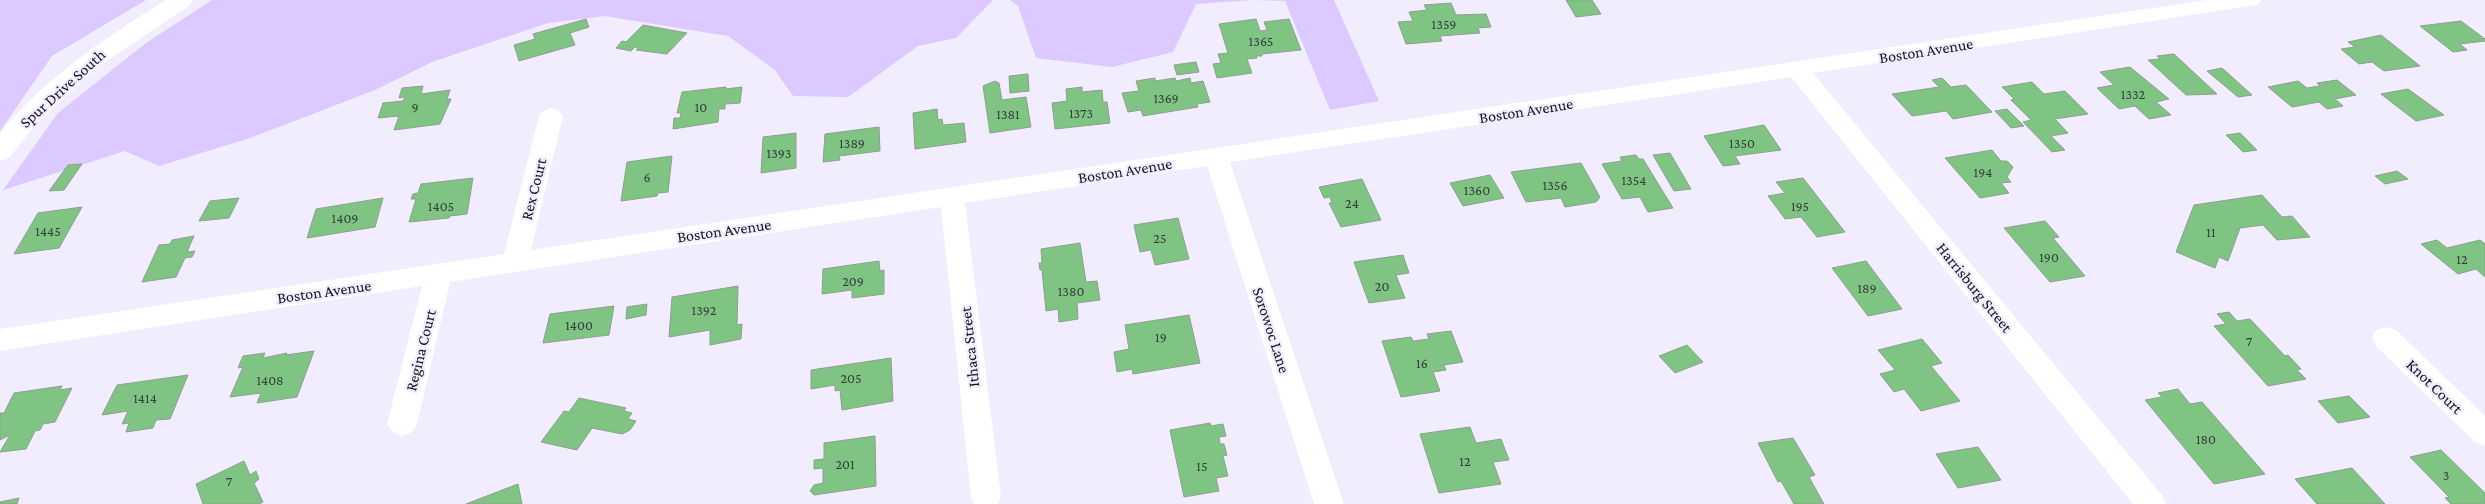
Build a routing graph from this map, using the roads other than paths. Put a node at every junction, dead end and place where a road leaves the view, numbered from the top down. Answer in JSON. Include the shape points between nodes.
{"nodes":[{"id":1,"x":182,"y":0,"type":"edge"},
{"id":2,"x":2250,"y":0,"type":"edge"},
{"id":3,"x":1798,"y":70,"type":"junction"},
{"id":4,"x":551,"y":116,"type":"dead end"},
{"id":5,"x":0,"y":152,"type":"edge"},
{"id":6,"x":1216,"y":157,"type":"junction"},
{"id":7,"x":952,"y":196,"type":"junction"},
{"id":8,"x":515,"y":261,"type":"junction"},
{"id":9,"x":438,"y":275,"type":"junction"},
{"id":10,"x":2386,"y":338,"type":"dead end"},
{"id":11,"x":0,"y":340,"type":"edge"},
{"id":12,"x":402,"y":424,"type":"dead end"},
{"id":13,"x":2485,"y":434,"type":"edge"},
{"id":14,"x":986,"y":497,"type":"dead end"},
{"id":15,"x":1329,"y":504,"type":"edge"},
{"id":16,"x":2151,"y":504,"type":"edge"}],
"edges":[{"from":1,"to":5,"type":"street","name":"Spur Drive South","via":[[112,43],[69,77],[9,137]]},
{"from":2,"to":3,"type":"street","name":"Boston Avenue"},
{"from":3,"to":6,"type":"street","name":"Boston Avenue"},
{"from":3,"to":16,"type":"street","name":"Harrisburg Street"},
{"from":4,"to":8,"type":"street","name":"Rex Court"},
{"from":6,"to":7,"type":"street","name":"Boston Avenue"},
{"from":6,"to":15,"type":"street","name":"Sorowoc Lane"},
{"from":7,"to":8,"type":"street","name":"Boston Avenue"},
{"from":7,"to":14,"type":"street","name":"Ithaca Street"},
{"from":8,"to":9,"type":"street","name":"Boston Avenue"},
{"from":9,"to":11,"type":"street","name":"Boston Avenue"},
{"from":9,"to":12,"type":"street","name":"Regina Court"},
{"from":10,"to":13,"type":"street","name":"Knot Court"}]}
